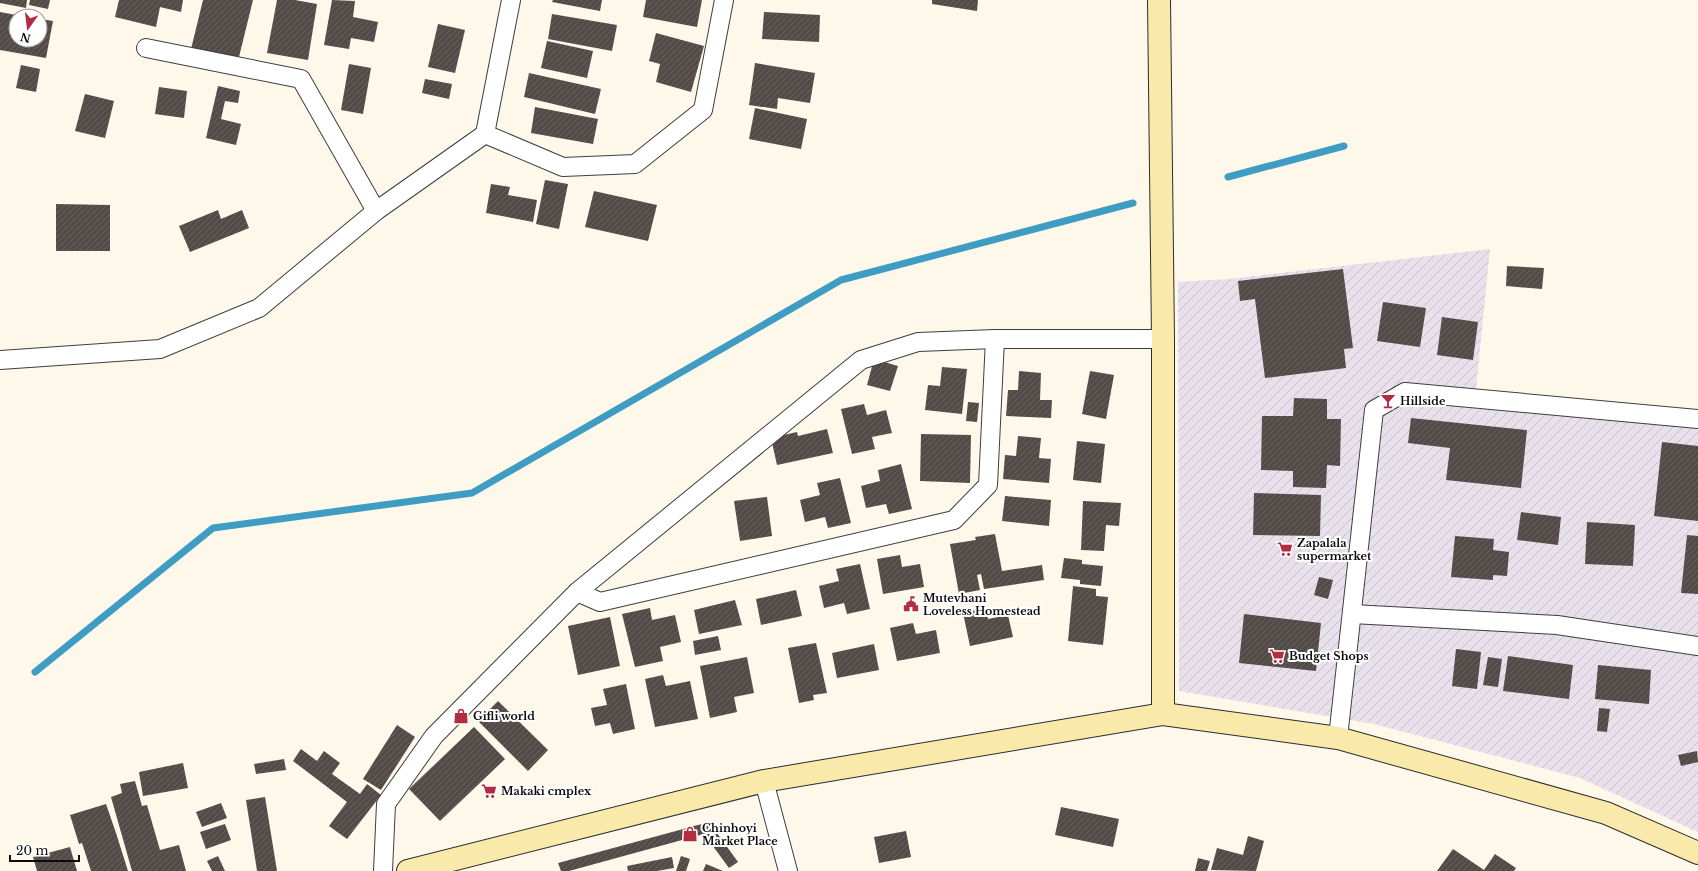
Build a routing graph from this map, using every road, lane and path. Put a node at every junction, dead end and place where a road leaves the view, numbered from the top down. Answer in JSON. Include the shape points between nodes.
{"nodes":[{"id":1,"x":511,"y":0,"type":"edge"},
{"id":2,"x":724,"y":0,"type":"edge"},
{"id":3,"x":1159,"y":0,"type":"edge"},
{"id":4,"x":146,"y":48,"type":"dead end"},
{"id":5,"x":485,"y":134,"type":"junction"},
{"id":6,"x":376,"y":211,"type":"junction"},
{"id":7,"x":995,"y":339,"type":"junction"},
{"id":8,"x":1163,"y":339,"type":"junction"},
{"id":9,"x":0,"y":360,"type":"edge"},
{"id":10,"x":1698,"y":419,"type":"edge"},
{"id":11,"x":577,"y":592,"type":"junction"},
{"id":12,"x":1352,"y":614,"type":"junction"},
{"id":13,"x":1698,"y":646,"type":"edge"},
{"id":14,"x":1163,"y":714,"type":"junction"},
{"id":15,"x":1338,"y":738,"type":"junction"},
{"id":16,"x":764,"y":781,"type":"junction"},
{"id":17,"x":1698,"y":853,"type":"edge"},
{"id":18,"x":383,"y":871,"type":"edge"},
{"id":19,"x":408,"y":871,"type":"edge"},
{"id":20,"x":788,"y":871,"type":"edge"}],
"edges":[{"from":1,"to":5,"type":"street"},
{"from":2,"to":5,"type":"street","via":[[703,110],[635,164],[563,167]]},
{"from":3,"to":8,"type":"street"},
{"from":4,"to":6,"type":"street","via":[[301,79]]},
{"from":5,"to":6,"type":"street"},
{"from":6,"to":9,"type":"street","via":[[259,308],[160,349]]},
{"from":7,"to":8,"type":"street"},
{"from":7,"to":11,"type":"street","via":[[918,342],[861,360]]},
{"from":7,"to":11,"type":"street","via":[[988,484],[954,520],[600,602]]},
{"from":8,"to":14,"type":"street"},
{"from":10,"to":12,"type":"street","via":[[1405,392],[1374,410]]},
{"from":11,"to":18,"type":"street","via":[[434,736],[386,804]]},
{"from":12,"to":13,"type":"street","via":[[1557,625]]},
{"from":12,"to":15,"type":"street"},
{"from":14,"to":15,"type":"street"},
{"from":14,"to":16,"type":"street"},
{"from":15,"to":17,"type":"street","via":[[1606,813]]},
{"from":16,"to":19,"type":"street"},
{"from":16,"to":20,"type":"street"}]}
